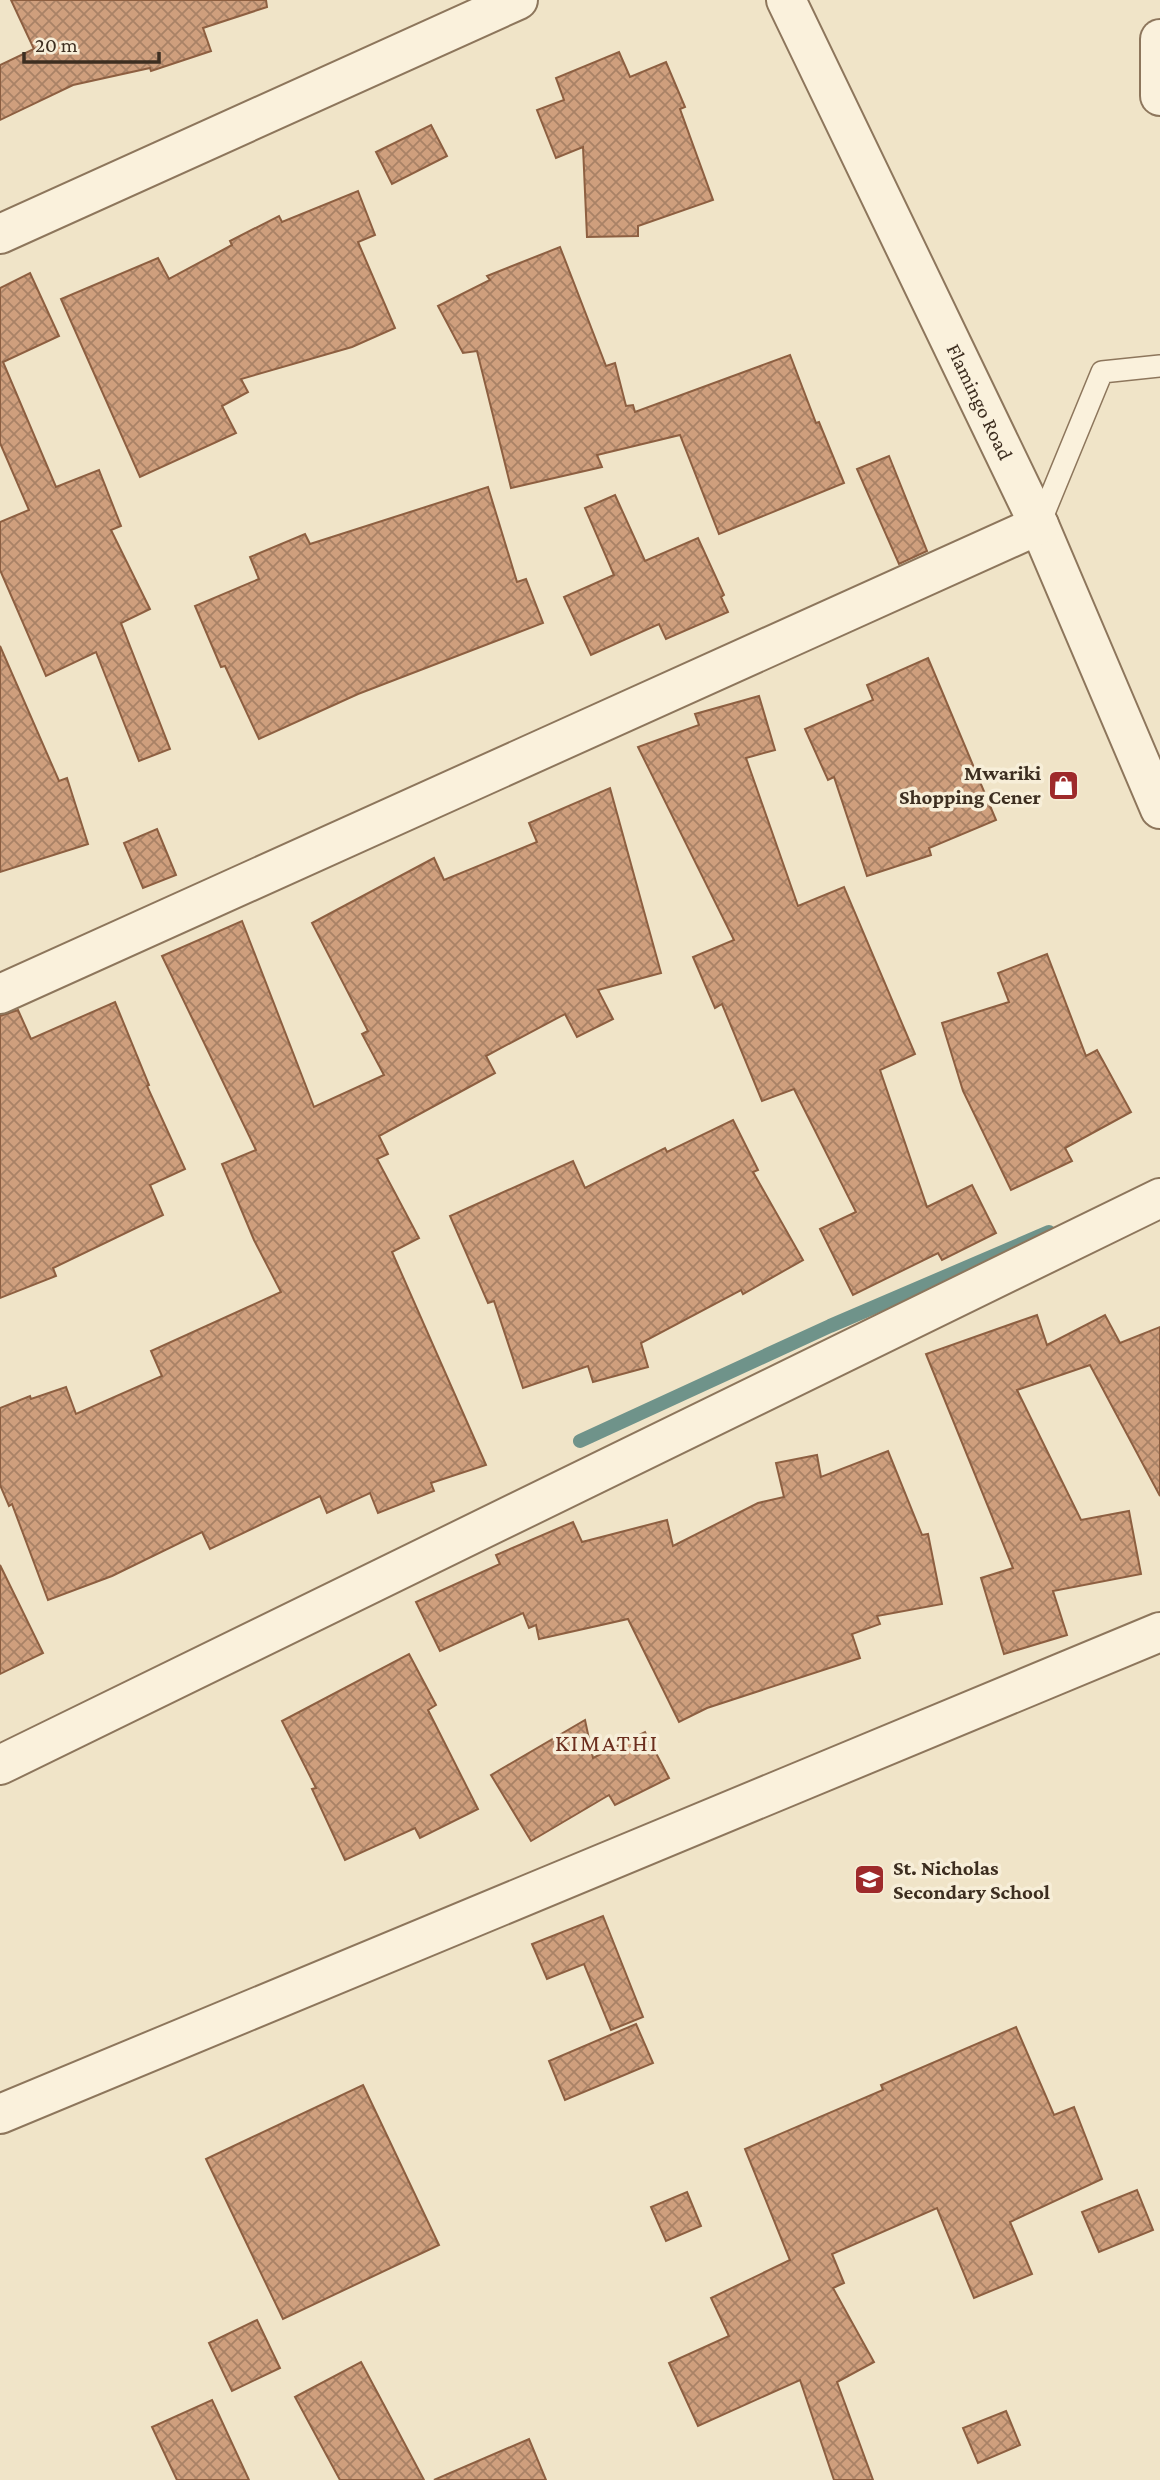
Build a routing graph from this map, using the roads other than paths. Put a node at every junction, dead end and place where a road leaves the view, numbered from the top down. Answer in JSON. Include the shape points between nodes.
{"nodes":[{"id":1,"x":518,"y":0,"type":"edge"},
{"id":2,"x":786,"y":0,"type":"edge"},
{"id":3,"x":1160,"y":39,"type":"edge"},
{"id":4,"x":1160,"y":96,"type":"edge"},
{"id":5,"x":0,"y":234,"type":"edge"},
{"id":6,"x":1160,"y":366,"type":"edge"},
{"id":7,"x":1039,"y":525,"type":"junction"},
{"id":8,"x":1160,"y":809,"type":"edge"},
{"id":9,"x":0,"y":995,"type":"edge"},
{"id":10,"x":1160,"y":1198,"type":"edge"},
{"id":11,"x":1160,"y":1632,"type":"edge"},
{"id":12,"x":0,"y":1765,"type":"edge"},
{"id":13,"x":0,"y":2113,"type":"edge"}],
"edges":[{"from":1,"to":5,"type":"street"},
{"from":2,"to":7,"type":"street","name":"Flamingo Road"},
{"from":3,"to":4,"type":"street"},
{"from":6,"to":7,"type":"lane","via":[[1102,372]]},
{"from":7,"to":8,"type":"street","name":"Flamingo Road"},
{"from":7,"to":9,"type":"street"},
{"from":10,"to":12,"type":"street"},
{"from":11,"to":13,"type":"street"}]}
